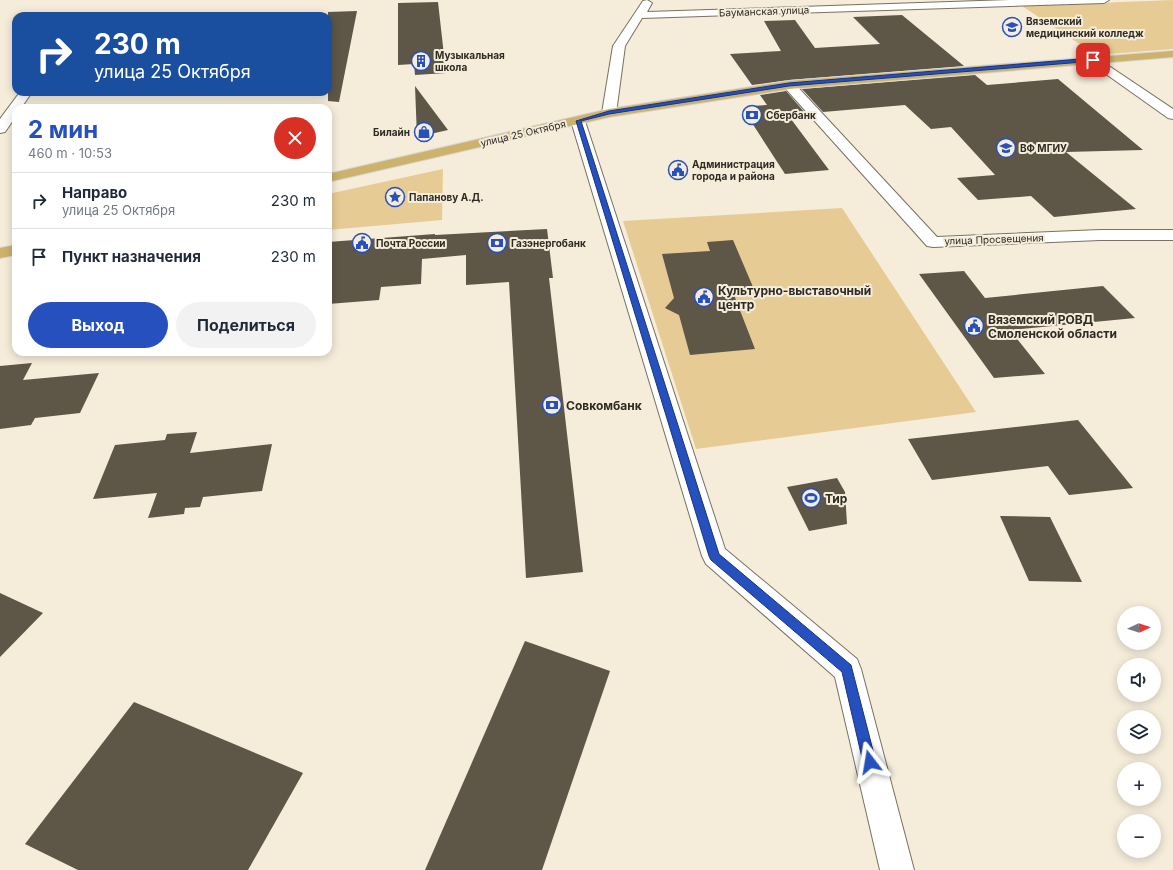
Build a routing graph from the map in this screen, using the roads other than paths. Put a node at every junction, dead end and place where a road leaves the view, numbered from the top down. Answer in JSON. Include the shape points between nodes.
{"nodes":[{"id":1,"x":649,"y":0,"type":"edge"},
{"id":2,"x":1104,"y":0,"type":"edge"},
{"id":3,"x":1012,"y":2,"type":"edge"},
{"id":4,"x":639,"y":15,"type":"junction"},
{"id":5,"x":1173,"y":54,"type":"edge"},
{"id":6,"x":1093,"y":60,"type":"junction"},
{"id":7,"x":789,"y":85,"type":"junction"},
{"id":8,"x":12,"y":112,"type":"edge"},
{"id":9,"x":609,"y":113,"type":"junction"},
{"id":10,"x":1173,"y":115,"type":"edge"},
{"id":11,"x":578,"y":121,"type":"junction"},
{"id":12,"x":0,"y":129,"type":"edge"},
{"id":13,"x":332,"y":177,"type":"edge"},
{"id":14,"x":1173,"y":235,"type":"edge"},
{"id":15,"x":12,"y":251,"type":"edge"},
{"id":16,"x":0,"y":253,"type":"edge"},
{"id":17,"x":897,"y":870,"type":"edge"}],
"edges":[{"from":1,"to":4,"type":"street"},
{"from":2,"to":3,"type":"street","name":"Бауманская улица"},
{"from":3,"to":4,"type":"street","name":"Бауманская улица"},
{"from":4,"to":9,"type":"street","via":[[619,46]]},
{"from":5,"to":6,"type":"main road","name":"улица 25 Октября"},
{"from":6,"to":7,"type":"main road","name":"улица 25 Октября"},
{"from":6,"to":10,"type":"street"},
{"from":7,"to":9,"type":"main road","name":"улица 25 Октября"},
{"from":7,"to":14,"type":"street","name":"улица Просвещения","via":[[934,242],[1100,235]]},
{"from":8,"to":12,"type":"street"},
{"from":9,"to":11,"type":"main road","name":"улица 25 Октября"},
{"from":11,"to":13,"type":"main road","name":"улица 25 Октября"},
{"from":11,"to":17,"type":"street","via":[[715,556],[847,669]]},
{"from":15,"to":16,"type":"main road"}]}
